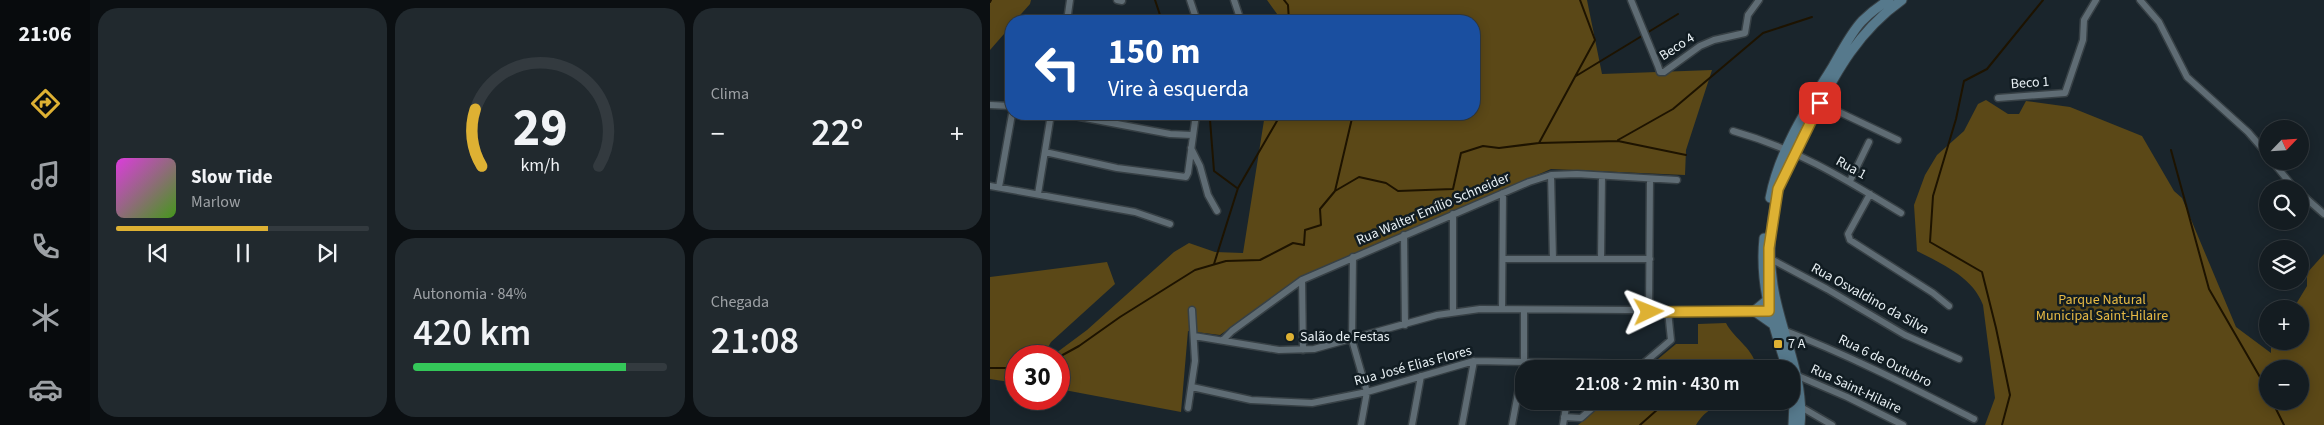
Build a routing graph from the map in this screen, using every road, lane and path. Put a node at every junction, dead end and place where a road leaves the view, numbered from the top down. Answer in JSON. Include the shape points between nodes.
{"nodes":[{"id":1,"x":1070,"y":0,"type":"edge"},
{"id":2,"x":1190,"y":0,"type":"edge"},
{"id":3,"x":1234,"y":0,"type":"edge"},
{"id":4,"x":1631,"y":0,"type":"edge"},
{"id":5,"x":1759,"y":0,"type":"edge"},
{"id":6,"x":1889,"y":0,"type":"edge"},
{"id":7,"x":1902,"y":0,"type":"edge"},
{"id":8,"x":2096,"y":0,"type":"edge"},
{"id":9,"x":2140,"y":0,"type":"edge"},
{"id":10,"x":1068,"y":15,"type":"edge"},
{"id":11,"x":1195,"y":15,"type":"edge"},
{"id":12,"x":1239,"y":15,"type":"edge"},
{"id":13,"x":1998,"y":98,"type":"dead end"},
{"id":14,"x":1820,"y":103,"type":"junction"},
{"id":15,"x":990,"y":106,"type":"edge"},
{"id":16,"x":1005,"y":106,"type":"edge"},
{"id":17,"x":1011,"y":120,"type":"edge"},
{"id":18,"x":1050,"y":120,"type":"edge"},
{"id":19,"x":1096,"y":120,"type":"edge"},
{"id":20,"x":1195,"y":120,"type":"edge"},
{"id":21,"x":1733,"y":131,"type":"dead end"},
{"id":22,"x":1192,"y":135,"type":"junction"},
{"id":23,"x":1898,"y":140,"type":"dead end"},
{"id":24,"x":1869,"y":142,"type":"dead end"},
{"id":25,"x":2259,"y":145,"type":"edge"},
{"id":26,"x":1190,"y":147,"type":"junction"},
{"id":27,"x":1791,"y":150,"type":"junction"},
{"id":28,"x":1045,"y":152,"type":"junction"},
{"id":29,"x":2279,"y":170,"type":"edge"},
{"id":30,"x":1551,"y":175,"type":"junction"},
{"id":31,"x":1602,"y":176,"type":"junction"},
{"id":32,"x":1650,"y":179,"type":"junction"},
{"id":33,"x":1677,"y":180,"type":"dead end"},
{"id":34,"x":2288,"y":180,"type":"edge"},
{"id":35,"x":1850,"y":181,"type":"junction"},
{"id":36,"x":990,"y":186,"type":"edge"},
{"id":37,"x":999,"y":187,"type":"junction"},
{"id":38,"x":1503,"y":193,"type":"junction"},
{"id":39,"x":1038,"y":194,"type":"junction"},
{"id":40,"x":1870,"y":194,"type":"junction"},
{"id":41,"x":2309,"y":201,"type":"edge"},
{"id":42,"x":1217,"y":212,"type":"dead end"},
{"id":43,"x":1901,"y":213,"type":"dead end"},
{"id":44,"x":1453,"y":214,"type":"junction"},
{"id":45,"x":2324,"y":214,"type":"edge"},
{"id":46,"x":1170,"y":224,"type":"dead end"},
{"id":47,"x":1404,"y":235,"type":"junction"},
{"id":48,"x":1352,"y":257,"type":"junction"},
{"id":49,"x":1769,"y":258,"type":"junction"},
{"id":50,"x":1503,"y":259,"type":"junction"},
{"id":51,"x":1553,"y":259,"type":"junction"},
{"id":52,"x":1601,"y":259,"type":"junction"},
{"id":53,"x":1650,"y":259,"type":"junction"},
{"id":54,"x":1302,"y":280,"type":"junction"},
{"id":55,"x":1766,"y":301,"type":"junction"},
{"id":56,"x":1949,"y":306,"type":"dead end"},
{"id":57,"x":1502,"y":309,"type":"junction"},
{"id":58,"x":1192,"y":310,"type":"dead end"},
{"id":59,"x":1524,"y":310,"type":"junction"},
{"id":60,"x":1668,"y":311,"type":"junction"},
{"id":61,"x":1754,"y":311,"type":"junction"},
{"id":62,"x":1769,"y":311,"type":"junction"},
{"id":63,"x":1453,"y":312,"type":"junction"},
{"id":64,"x":1649,"y":312,"type":"junction"},
{"id":65,"x":1774,"y":324,"type":"junction"},
{"id":66,"x":1405,"y":325,"type":"junction"},
{"id":67,"x":1783,"y":330,"type":"junction"},
{"id":68,"x":1194,"y":336,"type":"junction"},
{"id":69,"x":1223,"y":340,"type":"junction"},
{"id":70,"x":1352,"y":340,"type":"junction"},
{"id":71,"x":1303,"y":350,"type":"junction"},
{"id":72,"x":1959,"y":359,"type":"dead end"},
{"id":73,"x":1524,"y":360,"type":"edge"},
{"id":74,"x":1647,"y":360,"type":"edge"},
{"id":75,"x":1784,"y":360,"type":"edge"},
{"id":76,"x":1793,"y":360,"type":"joint"},
{"id":77,"x":1474,"y":361,"type":"junction"},
{"id":78,"x":1515,"y":361,"type":"edge"},
{"id":79,"x":1421,"y":376,"type":"junction"},
{"id":80,"x":1800,"y":377,"type":"edge"},
{"id":81,"x":1192,"y":387,"type":"junction"},
{"id":82,"x":1367,"y":392,"type":"junction"},
{"id":83,"x":1800,"y":397,"type":"edge"},
{"id":84,"x":1801,"y":407,"type":"junction"},
{"id":85,"x":1188,"y":408,"type":"dead end"},
{"id":86,"x":1515,"y":409,"type":"edge"},
{"id":87,"x":1565,"y":410,"type":"edge"},
{"id":88,"x":1590,"y":410,"type":"edge"},
{"id":89,"x":1794,"y":410,"type":"edge"},
{"id":90,"x":1564,"y":416,"type":"junction"},
{"id":91,"x":1974,"y":419,"type":"dead end"},
{"id":92,"x":1361,"y":425,"type":"edge"},
{"id":93,"x":1412,"y":425,"type":"edge"},
{"id":94,"x":1462,"y":425,"type":"edge"},
{"id":95,"x":1512,"y":425,"type":"edge"},
{"id":96,"x":1562,"y":425,"type":"edge"},
{"id":97,"x":1793,"y":425,"type":"edge"},
{"id":98,"x":1800,"y":425,"type":"edge"},
{"id":99,"x":1832,"y":425,"type":"edge"},
{"id":100,"x":1903,"y":425,"type":"edge"}],
"edges":[{"from":1,"to":10,"type":"street"},
{"from":2,"to":11,"type":"street"},
{"from":3,"to":12,"type":"street"},
{"from":4,"to":5,"type":"street","name":"Beco 4","via":[[1660,72],[1700,46],[1745,33],[1748,15]]},
{"from":6,"to":27,"type":"main road","via":[[1861,23],[1843,48]]},
{"from":7,"to":14,"type":"main road","via":[[1881,15],[1860,38]]},
{"from":8,"to":13,"type":"street","name":"Beco 1","via":[[2084,20],[2082,40],[2065,93]]},
{"from":9,"to":25,"type":"street","via":[[2160,22],[2187,77]]},
{"from":14,"to":23,"type":"street"},
{"from":14,"to":27,"type":"main road"},
{"from":15,"to":16,"type":"street"},
{"from":17,"to":37,"type":"street"},
{"from":18,"to":28,"type":"street"},
{"from":19,"to":22,"type":"street"},
{"from":20,"to":22,"type":"street"},
{"from":21,"to":27,"type":"street","name":"Rua 1"},
{"from":22,"to":26,"type":"street"},
{"from":24,"to":35,"type":"street"},
{"from":26,"to":28,"type":"street","via":[[1188,173],[1182,177],[1117,168]]},
{"from":26,"to":42,"type":"street"},
{"from":27,"to":35,"type":"street","name":"Rua 1"},
{"from":27,"to":49,"type":"main road","via":[[1771,223]]},
{"from":27,"to":55,"type":"main road","via":[[1772,188],[1765,227],[1762,256]]},
{"from":28,"to":39,"type":"street"},
{"from":29,"to":34,"type":"street"},
{"from":30,"to":31,"type":"street","name":"Rua Walter Emílio Schneider"},
{"from":30,"to":38,"type":"street","name":"Rua Walter Emílio Schneider"},
{"from":30,"to":51,"type":"street"},
{"from":31,"to":32,"type":"street","name":"Rua Walter Emílio Schneider"},
{"from":31,"to":52,"type":"street"},
{"from":32,"to":33,"type":"street","name":"Rua Walter Emílio Schneider"},
{"from":32,"to":53,"type":"street"},
{"from":35,"to":40,"type":"street","name":"Rua 1"},
{"from":36,"to":37,"type":"street"},
{"from":37,"to":39,"type":"street"},
{"from":38,"to":44,"type":"street","name":"Rua Walter Emílio Schneider"},
{"from":38,"to":50,"type":"street"},
{"from":39,"to":46,"type":"street","via":[[1136,212]]},
{"from":40,"to":43,"type":"street","name":"Rua 1"},
{"from":40,"to":56,"type":"street","via":[[1848,234],[1850,240]]},
{"from":41,"to":45,"type":"street"},
{"from":44,"to":47,"type":"street","name":"Rua Walter Emílio Schneider"},
{"from":44,"to":63,"type":"street"},
{"from":47,"to":48,"type":"street","name":"Rua Walter Emílio Schneider"},
{"from":47,"to":66,"type":"street"},
{"from":48,"to":54,"type":"street","name":"Rua Walter Emílio Schneider"},
{"from":48,"to":70,"type":"street"},
{"from":49,"to":62,"type":"main road"},
{"from":49,"to":67,"type":"main road"},
{"from":49,"to":72,"type":"street","name":"Rua Osvaldino da Silva","via":[[1905,335]]},
{"from":50,"to":51,"type":"street"},
{"from":50,"to":57,"type":"street"},
{"from":51,"to":52,"type":"street"},
{"from":52,"to":53,"type":"street"},
{"from":53,"to":64,"type":"street"},
{"from":54,"to":69,"type":"street","name":"Rua Walter Emílio Schneider"},
{"from":54,"to":71,"type":"street"},
{"from":55,"to":61,"type":"main road"},
{"from":55,"to":62,"type":"main road"},
{"from":57,"to":59,"type":"street"},
{"from":57,"to":63,"type":"street"},
{"from":58,"to":68,"type":"street"},
{"from":59,"to":64,"type":"street"},
{"from":59,"to":73,"type":"street"},
{"from":60,"to":61,"type":"street"},
{"from":60,"to":64,"type":"street"},
{"from":60,"to":74,"type":"street","via":[[1671,340]]},
{"from":61,"to":62,"type":"street"},
{"from":61,"to":65,"type":"main road"},
{"from":62,"to":65,"type":"main road"},
{"from":62,"to":76,"type":"main road"},
{"from":63,"to":66,"type":"street"},
{"from":65,"to":75,"type":"main road"},
{"from":66,"to":70,"type":"street"},
{"from":67,"to":76,"type":"main road"},
{"from":67,"to":91,"type":"street","name":"Rua 6 de Outubro","via":[[1865,364]]},
{"from":68,"to":69,"type":"street"},
{"from":68,"to":81,"type":"street"},
{"from":69,"to":71,"type":"street","via":[[1279,350]]},
{"from":70,"to":71,"type":"street"},
{"from":70,"to":82,"type":"street"},
{"from":77,"to":78,"type":"street","name":"Rua José Elias Flores"},
{"from":77,"to":79,"type":"street","name":"Rua José Elias Flores"},
{"from":77,"to":94,"type":"street"},
{"from":79,"to":82,"type":"street","name":"Rua José Elias Flores"},
{"from":79,"to":93,"type":"street"},
{"from":80,"to":100,"type":"street","name":"Rua Saint-Hilaire"},
{"from":81,"to":82,"type":"street","name":"Rua José Elias Flores","via":[[1251,400],[1297,403],[1327,401]]},
{"from":81,"to":85,"type":"street"},
{"from":82,"to":92,"type":"street"},
{"from":83,"to":84,"type":"main road"},
{"from":84,"to":98,"type":"main road"},
{"from":84,"to":99,"type":"street"},
{"from":86,"to":95,"type":"street"},
{"from":87,"to":90,"type":"street"},
{"from":88,"to":90,"type":"street","via":[[1581,418]]},
{"from":89,"to":97,"type":"main road"},
{"from":90,"to":96,"type":"street"}]}
